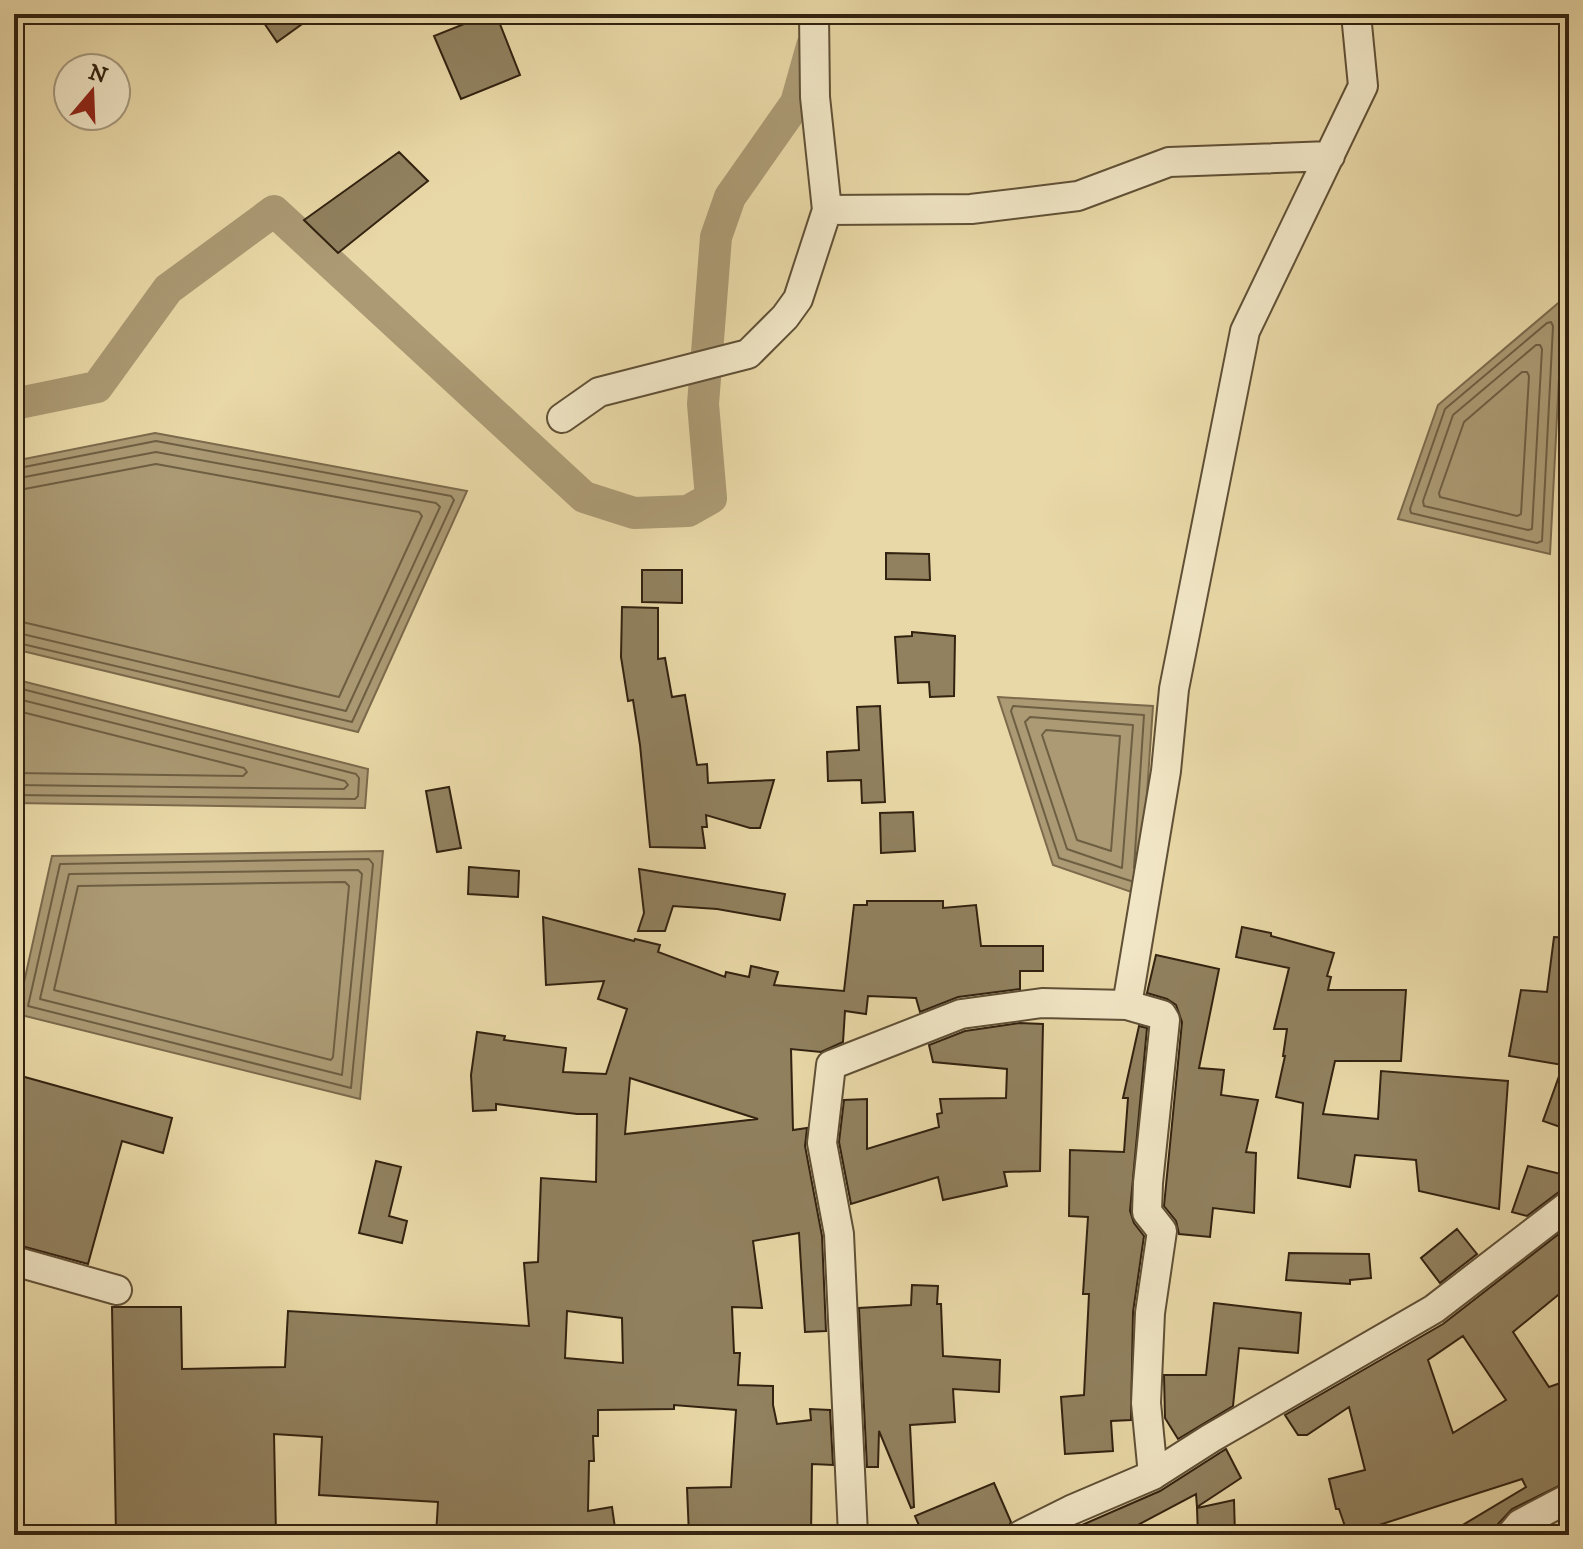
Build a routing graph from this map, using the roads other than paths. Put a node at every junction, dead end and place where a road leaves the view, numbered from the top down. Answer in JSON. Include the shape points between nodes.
{"nodes":[{"id":1,"x":814,"y":14,"type":"edge"},
{"id":2,"x":1356,"y":14,"type":"edge"},
{"id":3,"x":1330,"y":156,"type":"junction"},
{"id":4,"x":827,"y":210,"type":"junction"},
{"id":5,"x":562,"y":418,"type":"dead end"},
{"id":6,"x":1127,"y":1005,"type":"junction"},
{"id":7,"x":1569,"y":1205,"type":"edge"},
{"id":8,"x":14,"y":1261,"type":"edge"},
{"id":9,"x":117,"y":1290,"type":"dead end"},
{"id":10,"x":1153,"y":1475,"type":"junction"},
{"id":11,"x":1569,"y":1498,"type":"edge"},
{"id":12,"x":1070,"y":1522,"type":"edge"},
{"id":13,"x":853,"y":1535,"type":"edge"},
{"id":14,"x":1021,"y":1535,"type":"edge"},
{"id":15,"x":1511,"y":1535,"type":"edge"}],
"edges":[{"from":1,"to":4,"type":"street","via":[[815,97]]},
{"from":2,"to":3,"type":"street","via":[[1363,86]]},
{"from":3,"to":4,"type":"street","via":[[1169,162],[1078,196],[971,209]]},
{"from":3,"to":6,"type":"street","via":[[1245,331],[1174,689],[1166,771]]},
{"from":4,"to":5,"type":"street","via":[[798,299],[748,354],[599,392]]},
{"from":6,"to":10,"type":"street","via":[[1165,1020],[1147,1212],[1162,1231],[1150,1313],[1146,1403]]},
{"from":6,"to":13,"type":"street","via":[[1042,1003],[961,1014],[831,1065],[822,1143],[839,1234]]},
{"from":7,"to":10,"type":"street","via":[[1434,1309]]},
{"from":8,"to":9,"type":"street"},
{"from":10,"to":12,"type":"street"},
{"from":11,"to":15,"type":"street","via":[[1520,1524]]},
{"from":12,"to":14,"type":"street"}]}
